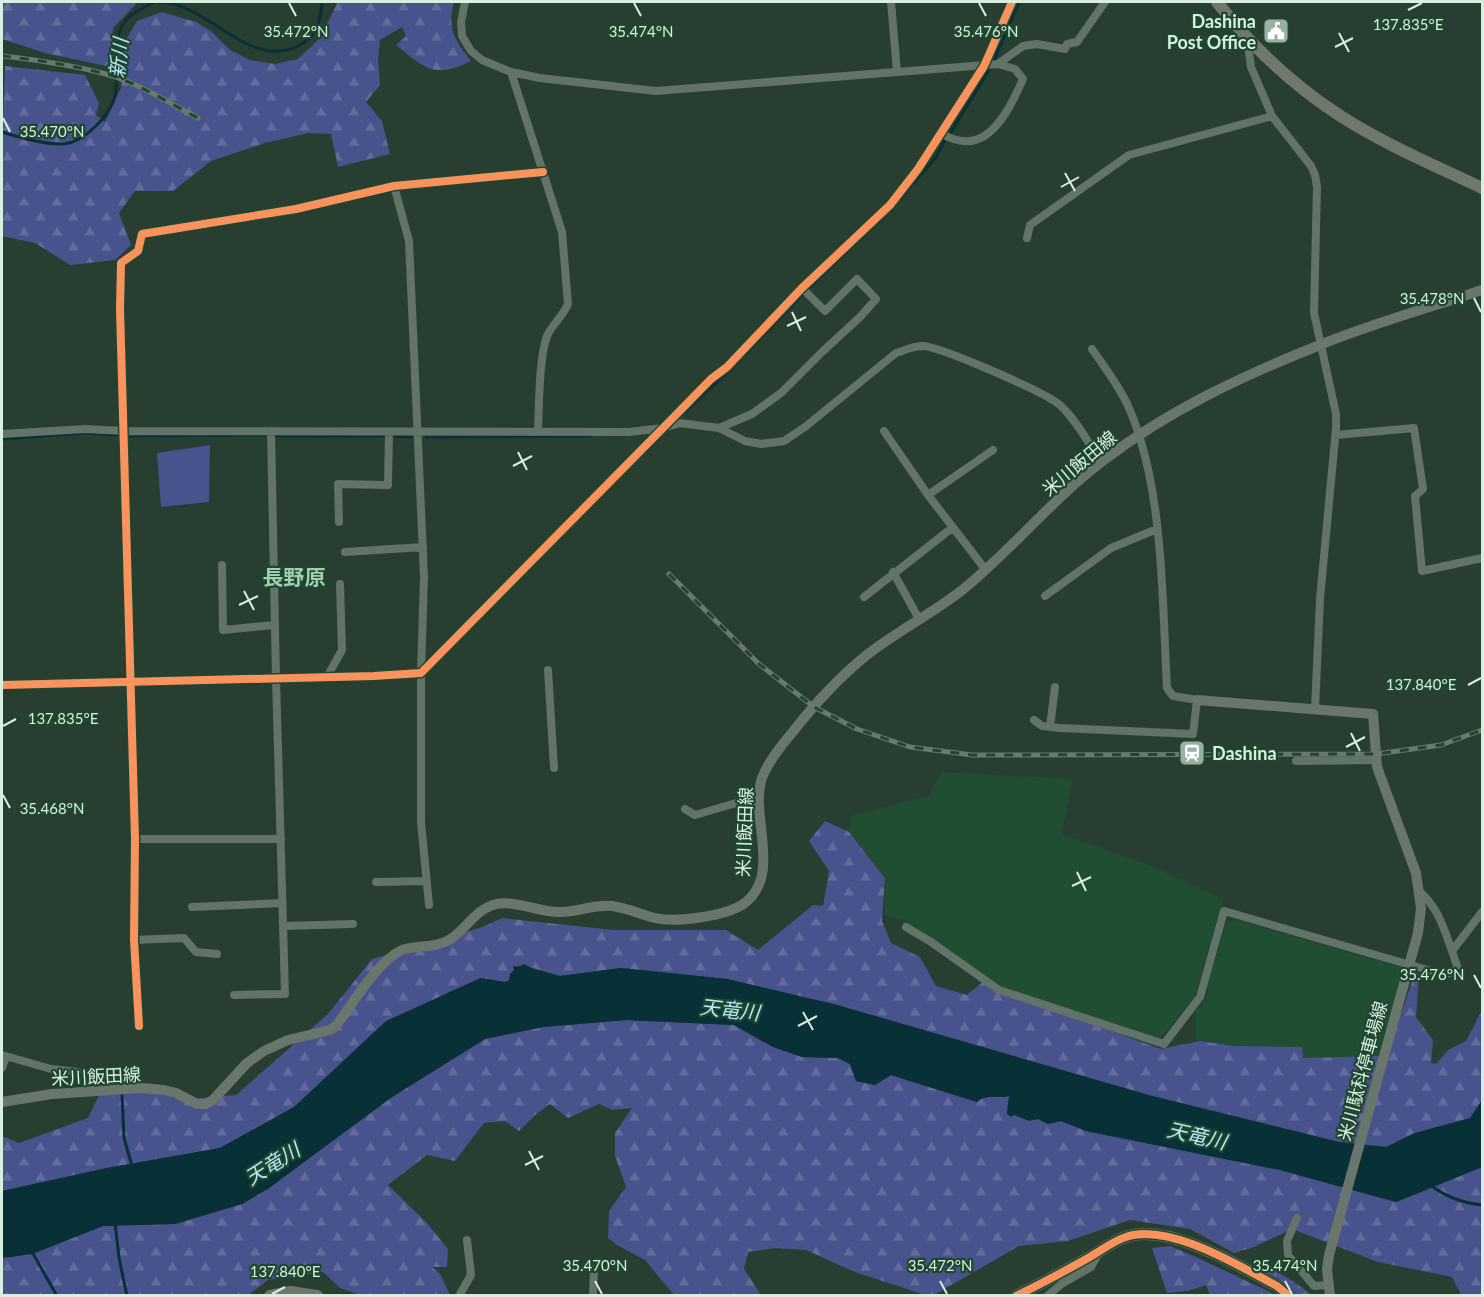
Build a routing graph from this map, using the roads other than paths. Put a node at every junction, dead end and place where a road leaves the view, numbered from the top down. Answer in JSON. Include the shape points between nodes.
{"nodes":[{"id":1,"x":465,"y":2,"type":"edge"},
{"id":2,"x":891,"y":2,"type":"edge"},
{"id":3,"x":1012,"y":2,"type":"edge"},
{"id":4,"x":1105,"y":2,"type":"edge"},
{"id":5,"x":1217,"y":2,"type":"edge"},
{"id":6,"x":1247,"y":38,"type":"junction"},
{"id":7,"x":998,"y":64,"type":"junction"},
{"id":8,"x":984,"y":66,"type":"junction"},
{"id":9,"x":511,"y":72,"type":"junction"},
{"id":10,"x":897,"y":72,"type":"junction"},
{"id":11,"x":1272,"y":116,"type":"junction"},
{"id":12,"x":941,"y":134,"type":"junction"},
{"id":13,"x":543,"y":172,"type":"junction"},
{"id":14,"x":394,"y":186,"type":"junction"},
{"id":15,"x":1482,"y":188,"type":"edge"},
{"id":16,"x":1027,"y":238,"type":"dead end"},
{"id":17,"x":801,"y":288,"type":"junction"},
{"id":18,"x":1482,"y":290,"type":"edge"},
{"id":19,"x":1322,"y":344,"type":"junction"},
{"id":20,"x":1092,"y":350,"type":"dead end"},
{"id":21,"x":663,"y":428,"type":"junction"},
{"id":22,"x":719,"y":429,"type":"junction"},
{"id":23,"x":124,"y":431,"type":"junction"},
{"id":24,"x":271,"y":431,"type":"junction"},
{"id":25,"x":538,"y":431,"type":"junction"},
{"id":26,"x":884,"y":431,"type":"dead end"},
{"id":27,"x":389,"y":432,"type":"junction"},
{"id":28,"x":418,"y":432,"type":"junction"},
{"id":29,"x":2,"y":434,"type":"edge"},
{"id":30,"x":1139,"y":435,"type":"junction"},
{"id":31,"x":1336,"y":435,"type":"junction"},
{"id":32,"x":993,"y":450,"type":"dead end"},
{"id":33,"x":1101,"y":462,"type":"junction"},
{"id":34,"x":928,"y":495,"type":"junction"},
{"id":35,"x":339,"y":522,"type":"dead end"},
{"id":36,"x":952,"y":528,"type":"junction"},
{"id":37,"x":1157,"y":529,"type":"junction"},
{"id":38,"x":423,"y":547,"type":"junction"},
{"id":39,"x":345,"y":552,"type":"dead end"},
{"id":40,"x":1482,"y":558,"type":"edge"},
{"id":41,"x":222,"y":565,"type":"dead end"},
{"id":42,"x":985,"y":569,"type":"junction"},
{"id":43,"x":893,"y":572,"type":"junction"},
{"id":44,"x":340,"y":584,"type":"dead end"},
{"id":45,"x":1045,"y":596,"type":"dead end"},
{"id":46,"x":864,"y":597,"type":"dead end"},
{"id":47,"x":919,"y":619,"type":"junction"},
{"id":48,"x":274,"y":625,"type":"junction"},
{"id":49,"x":548,"y":670,"type":"dead end"},
{"id":50,"x":421,"y":673,"type":"junction"},
{"id":51,"x":327,"y":677,"type":"junction"},
{"id":52,"x":276,"y":678,"type":"junction"},
{"id":53,"x":131,"y":682,"type":"junction"},
{"id":54,"x":2,"y":685,"type":"edge"},
{"id":55,"x":1055,"y":687,"type":"dead end"},
{"id":56,"x":1197,"y":700,"type":"junction"},
{"id":57,"x":1315,"y":710,"type":"junction"},
{"id":58,"x":1034,"y":720,"type":"dead end"},
{"id":59,"x":1050,"y":727,"type":"junction"},
{"id":60,"x":1376,"y":760,"type":"junction"},
{"id":61,"x":1296,"y":761,"type":"dead end"},
{"id":62,"x":554,"y":768,"type":"dead end"},
{"id":63,"x":760,"y":796,"type":"junction"},
{"id":64,"x":685,"y":809,"type":"dead end"},
{"id":65,"x":135,"y":839,"type":"junction"},
{"id":66,"x":281,"y":839,"type":"junction"},
{"id":67,"x":427,"y":881,"type":"junction"},
{"id":68,"x":376,"y":882,"type":"dead end"},
{"id":69,"x":1419,"y":891,"type":"junction"},
{"id":70,"x":282,"y":903,"type":"junction"},
{"id":71,"x":429,"y":905,"type":"dead end"},
{"id":72,"x":192,"y":907,"type":"dead end"},
{"id":73,"x":1482,"y":912,"type":"edge"},
{"id":74,"x":353,"y":924,"type":"dead end"},
{"id":75,"x":283,"y":926,"type":"junction"},
{"id":76,"x":906,"y":927,"type":"dead end"},
{"id":77,"x":134,"y":940,"type":"junction"},
{"id":78,"x":1452,"y":951,"type":"junction"},
{"id":79,"x":217,"y":954,"type":"dead end"},
{"id":80,"x":1408,"y":965,"type":"junction"},
{"id":81,"x":234,"y":995,"type":"dead end"},
{"id":82,"x":139,"y":1026,"type":"dead end"},
{"id":83,"x":4,"y":1056,"type":"edge"},
{"id":84,"x":2,"y":1068,"type":"edge"},
{"id":85,"x":78,"y":1072,"type":"dead end"},
{"id":86,"x":2,"y":1102,"type":"edge"},
{"id":87,"x":1297,"y":1218,"type":"dead end"},
{"id":88,"x":467,"y":1240,"type":"dead end"},
{"id":89,"x":1098,"y":1252,"type":"junction"},
{"id":90,"x":594,"y":1269,"type":"dead end"},
{"id":91,"x":1329,"y":1290,"type":"edge"},
{"id":92,"x":270,"y":1296,"type":"edge"},
{"id":93,"x":316,"y":1296,"type":"edge"},
{"id":94,"x":459,"y":1296,"type":"edge"},
{"id":95,"x":593,"y":1296,"type":"edge"},
{"id":96,"x":1016,"y":1296,"type":"edge"},
{"id":97,"x":1047,"y":1296,"type":"edge"},
{"id":98,"x":1288,"y":1296,"type":"edge"}],
"edges":[{"from":1,"to":9,"type":"street","via":[[462,36],[471,51]]},
{"from":2,"to":10,"type":"street"},
{"from":3,"to":8,"type":"street"},
{"from":4,"to":7,"type":"street","via":[[1077,42],[1067,44],[1065,49],[1023,46]]},
{"from":5,"to":6,"type":"highway"},
{"from":6,"to":11,"type":"street","via":[[1251,67]]},
{"from":6,"to":15,"type":"highway","via":[[1282,72],[1342,117]]},
{"from":7,"to":8,"type":"street"},
{"from":7,"to":12,"type":"street","via":[[1015,69],[1023,80],[1008,113],[982,138],[965,142]]},
{"from":8,"to":10,"type":"street"},
{"from":8,"to":12,"type":"street"},
{"from":9,"to":10,"type":"street","via":[[656,91]]},
{"from":9,"to":13,"type":"street"},
{"from":11,"to":16,"type":"street","via":[[1129,154],[1030,225]]},
{"from":11,"to":19,"type":"street","via":[[1315,175],[1314,313]]},
{"from":12,"to":17,"type":"street","via":[[890,205]]},
{"from":13,"to":14,"type":"street"},
{"from":13,"to":25,"type":"street","via":[[562,232],[568,304],[546,342]]},
{"from":14,"to":23,"type":"street","via":[[296,208],[142,234],[138,251],[121,263]]},
{"from":14,"to":28,"type":"street","via":[[409,240]]},
{"from":17,"to":21,"type":"street"},
{"from":17,"to":22,"type":"street","via":[[825,311],[857,279],[876,299],[781,393],[752,414]]},
{"from":18,"to":19,"type":"main road","name":"米川飯田線"},
{"from":19,"to":30,"type":"main road","name":"米川飯田線","via":[[1201,399]]},
{"from":19,"to":31,"type":"street","via":[[1336,414]]},
{"from":20,"to":30,"type":"street","via":[[1123,397]]},
{"from":21,"to":22,"type":"street","via":[[680,423]]},
{"from":21,"to":25,"type":"street","via":[[629,432]]},
{"from":21,"to":50,"type":"street"},
{"from":22,"to":33,"type":"street","via":[[761,444],[784,441],[896,353],[923,346],[989,370],[1061,405]]},
{"from":23,"to":24,"type":"street"},
{"from":23,"to":29,"type":"street"},
{"from":23,"to":53,"type":"street"},
{"from":24,"to":27,"type":"street"},
{"from":24,"to":48,"type":"street"},
{"from":25,"to":28,"type":"street"},
{"from":26,"to":34,"type":"street"},
{"from":27,"to":28,"type":"street"},
{"from":27,"to":35,"type":"street","via":[[388,485],[338,484]]},
{"from":28,"to":38,"type":"street"},
{"from":30,"to":33,"type":"main road","name":"米川飯田線"},
{"from":30,"to":37,"type":"street","via":[[1148,466]]},
{"from":31,"to":40,"type":"street","via":[[1414,428],[1423,489],[1415,496],[1422,571]]},
{"from":31,"to":57,"type":"street","via":[[1320,599]]},
{"from":32,"to":34,"type":"street"},
{"from":33,"to":42,"type":"main road","name":"米川飯田線"},
{"from":34,"to":36,"type":"street"},
{"from":36,"to":42,"type":"street"},
{"from":36,"to":43,"type":"street"},
{"from":37,"to":45,"type":"street","via":[[1110,548]]},
{"from":37,"to":56,"type":"street","via":[[1167,688],[1173,696]]},
{"from":38,"to":39,"type":"street"},
{"from":38,"to":50,"type":"street"},
{"from":41,"to":48,"type":"street","via":[[223,630]]},
{"from":42,"to":47,"type":"main road","name":"米川飯田線"},
{"from":43,"to":46,"type":"street"},
{"from":43,"to":47,"type":"street"},
{"from":44,"to":51,"type":"street","via":[[342,651]]},
{"from":47,"to":63,"type":"main road","name":"米川飯田線","via":[[870,652],[814,707],[770,764],[761,780]]},
{"from":48,"to":52,"type":"street"},
{"from":49,"to":62,"type":"street"},
{"from":50,"to":51,"type":"street"},
{"from":50,"to":67,"type":"street","via":[[421,822]]},
{"from":51,"to":52,"type":"street"},
{"from":52,"to":53,"type":"street"},
{"from":52,"to":66,"type":"street"},
{"from":53,"to":54,"type":"street"},
{"from":53,"to":65,"type":"street"},
{"from":55,"to":59,"type":"street"},
{"from":56,"to":57,"type":"main road","name":"米川駄科停車場線"},
{"from":56,"to":59,"type":"street","via":[[1192,734]]},
{"from":57,"to":60,"type":"main road","name":"米川駄科停車場線","via":[[1372,714]]},
{"from":58,"to":59,"type":"street"},
{"from":60,"to":61,"type":"street"},
{"from":60,"to":69,"type":"main road","name":"米川駄科停車場線"},
{"from":63,"to":64,"type":"street","via":[[695,815]]},
{"from":63,"to":86,"type":"main road","name":"米川飯田線","via":[[760,885],[749,900],[728,912],[659,919],[610,905],[558,912],[499,903],[485,908],[445,942],[396,953],[372,976],[336,1026],[264,1051],[206,1104],[197,1104],[176,1093],[142,1088]]},
{"from":65,"to":66,"type":"street"},
{"from":65,"to":77,"type":"street"},
{"from":66,"to":70,"type":"street"},
{"from":67,"to":68,"type":"street"},
{"from":67,"to":71,"type":"street"},
{"from":69,"to":78,"type":"street","via":[[1435,909]]},
{"from":69,"to":80,"type":"main road","name":"米川駄科停車場線","via":[[1418,933]]},
{"from":70,"to":72,"type":"street"},
{"from":70,"to":75,"type":"street"},
{"from":73,"to":78,"type":"street"},
{"from":74,"to":75,"type":"street"},
{"from":75,"to":81,"type":"street","via":[[285,994]]},
{"from":76,"to":80,"type":"street","via":[[999,990],[1164,1044],[1200,996],[1224,911]]},
{"from":77,"to":79,"type":"street","via":[[184,938],[196,952]]},
{"from":77,"to":82,"type":"street"},
{"from":78,"to":80,"type":"street","via":[[1458,969],[1445,975]]},
{"from":80,"to":91,"type":"main road","name":"米川駄科停車場線","via":[[1334,1234],[1329,1255]]},
{"from":83,"to":84,"type":"street"},
{"from":83,"to":85,"type":"street"},
{"from":87,"to":91,"type":"street","via":[[1287,1241],[1288,1255],[1314,1287]]},
{"from":88,"to":94,"type":"street","via":[[471,1275]]},
{"from":89,"to":96,"type":"main road"},
{"from":89,"to":97,"type":"street","via":[[1091,1267]]},
{"from":89,"to":98,"type":"main road","via":[[1128,1236],[1175,1237],[1259,1276]]},
{"from":90,"to":95,"type":"street"},
{"from":92,"to":93,"type":"main road","via":[[290,1292]]}]}
